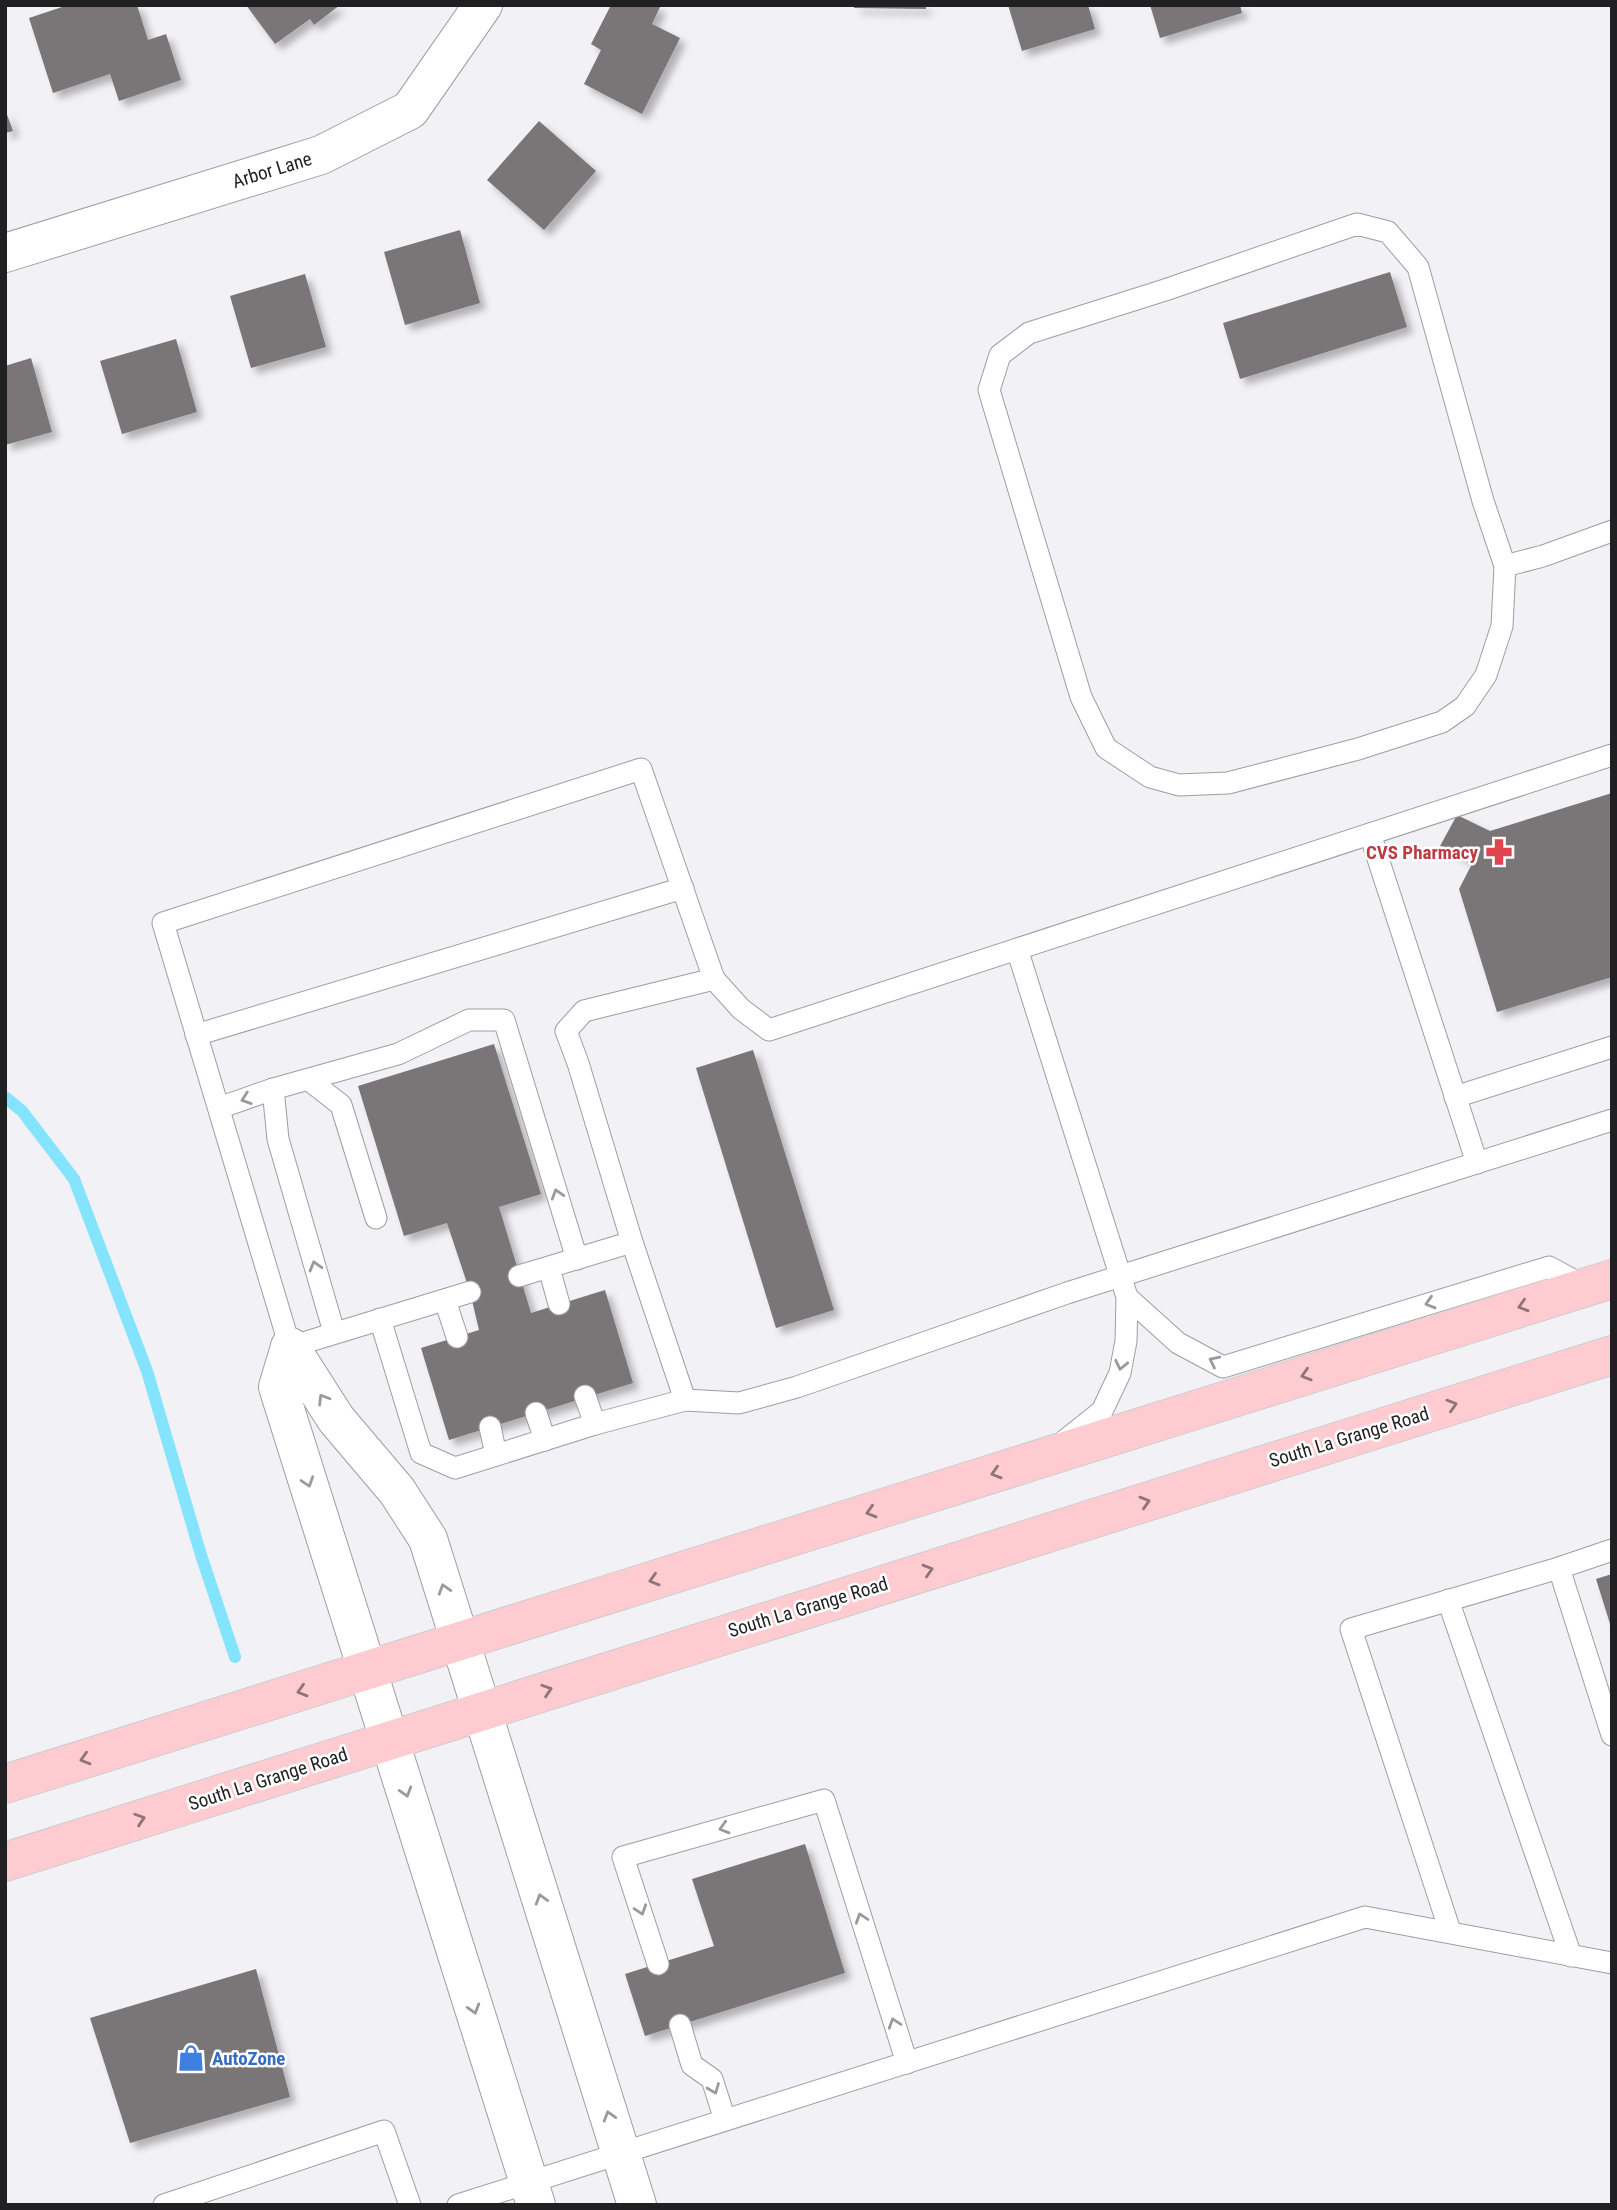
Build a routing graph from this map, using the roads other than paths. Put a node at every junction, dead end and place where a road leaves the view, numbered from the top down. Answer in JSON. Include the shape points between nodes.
{"nodes":[{"id":1,"x":483,"y":5,"type":"edge"},
{"id":2,"x":5,"y":253,"type":"edge"},
{"id":3,"x":1612,"y":531,"type":"edge"},
{"id":4,"x":1504,"y":566,"type":"junction"},
{"id":5,"x":1612,"y":755,"type":"edge"},
{"id":6,"x":1370,"y":834,"type":"junction"},
{"id":7,"x":683,"y":888,"type":"junction"},
{"id":8,"x":1017,"y":949,"type":"junction"},
{"id":9,"x":714,"y":979,"type":"junction"},
{"id":10,"x":196,"y":1035,"type":"junction"},
{"id":11,"x":1612,"y":1047,"type":"edge"},
{"id":12,"x":309,"y":1080,"type":"junction"},
{"id":13,"x":273,"y":1089,"type":"junction"},
{"id":14,"x":1455,"y":1097,"type":"junction"},
{"id":15,"x":219,"y":1108,"type":"junction"},
{"id":16,"x":1612,"y":1120,"type":"edge"},
{"id":17,"x":1477,"y":1163,"type":"junction"},
{"id":18,"x":376,"y":1218,"type":"dead end"},
{"id":19,"x":632,"y":1242,"type":"junction"},
{"id":20,"x":577,"y":1259,"type":"junction"},
{"id":21,"x":549,"y":1268,"type":"junction"},
{"id":22,"x":519,"y":1276,"type":"dead end"},
{"id":23,"x":1599,"y":1283,"type":"edge"},
{"id":24,"x":1124,"y":1287,"type":"junction"},
{"id":25,"x":470,"y":1292,"type":"dead end"},
{"id":26,"x":445,"y":1300,"type":"junction"},
{"id":27,"x":559,"y":1304,"type":"dead end"},
{"id":28,"x":380,"y":1319,"type":"junction"},
{"id":29,"x":334,"y":1332,"type":"junction"},
{"id":30,"x":457,"y":1337,"type":"dead end"},
{"id":31,"x":290,"y":1347,"type":"junction"},
{"id":32,"x":1612,"y":1355,"type":"edge"},
{"id":33,"x":585,"y":1396,"type":"dead end"},
{"id":34,"x":685,"y":1400,"type":"junction"},
{"id":35,"x":536,"y":1413,"type":"dead end"},
{"id":36,"x":595,"y":1424,"type":"junction"},
{"id":37,"x":490,"y":1427,"type":"dead end"},
{"id":38,"x":545,"y":1440,"type":"junction"},
{"id":39,"x":496,"y":1455,"type":"junction"},
{"id":40,"x":1045,"y":1457,"type":"junction"},
{"id":41,"x":1612,"y":1550,"type":"edge"},
{"id":42,"x":1559,"y":1568,"type":"junction"},
{"id":43,"x":1448,"y":1600,"type":"junction"},
{"id":44,"x":460,"y":1641,"type":"junction"},
{"id":45,"x":368,"y":1670,"type":"junction"},
{"id":46,"x":482,"y":1710,"type":"junction"},
{"id":47,"x":1612,"y":1735,"type":"edge"},
{"id":48,"x":390,"y":1740,"type":"junction"},
{"id":49,"x":5,"y":1784,"type":"edge"},
{"id":50,"x":5,"y":1862,"type":"edge"},
{"id":51,"x":1450,"y":1931,"type":"junction"},
{"id":52,"x":1571,"y":1956,"type":"junction"},
{"id":53,"x":1612,"y":1963,"type":"edge"},
{"id":54,"x":659,"y":1964,"type":"dead end"},
{"id":55,"x":680,"y":2025,"type":"dead end"},
{"id":56,"x":907,"y":2063,"type":"junction"},
{"id":57,"x":725,"y":2120,"type":"junction"},
{"id":58,"x":621,"y":2153,"type":"junction"},
{"id":59,"x":532,"y":2194,"type":"edge"},
{"id":60,"x":164,"y":2205,"type":"edge"},
{"id":61,"x":410,"y":2205,"type":"edge"},
{"id":62,"x":458,"y":2205,"type":"edge"},
{"id":63,"x":637,"y":2205,"type":"edge"}],
"edges":[{"from":1,"to":2,"type":"street","name":"Arbor Lane","via":[[410,110],[321,155]]},
{"from":3,"to":4,"type":"lane"},
{"from":4,"to":4,"type":"lane","via":[[1502,626],[1486,675],[1465,706],[1442,722],[1228,783],[1178,785],[1150,777],[1106,748],[1081,696],[989,390],[1000,355],[1029,333],[1357,225],[1388,232],[1418,267]]},
{"from":5,"to":6,"type":"lane"},
{"from":6,"to":8,"type":"lane"},
{"from":6,"to":14,"type":"lane"},
{"from":7,"to":9,"type":"lane"},
{"from":7,"to":10,"type":"lane"},
{"from":7,"to":10,"type":"lane","via":[[641,769],[163,923]]},
{"from":8,"to":9,"type":"lane","via":[[769,1030],[741,1009]]},
{"from":8,"to":24,"type":"lane"},
{"from":9,"to":19,"type":"lane","via":[[584,1011],[566,1031]]},
{"from":10,"to":15,"type":"lane"},
{"from":11,"to":14,"type":"lane"},
{"from":12,"to":13,"type":"lane"},
{"from":12,"to":18,"type":"lane","via":[[341,1105]]},
{"from":20,"to":12,"type":"lane","one_way":true,"via":[[504,1020],[469,1020],[398,1054]]},
{"from":13,"to":15,"type":"lane","one_way":true},
{"from":29,"to":13,"type":"lane","one_way":true,"via":[[278,1139]]},
{"from":14,"to":17,"type":"lane"},
{"from":15,"to":31,"type":"lane"},
{"from":16,"to":17,"type":"lane"},
{"from":17,"to":24,"type":"lane"},
{"from":19,"to":20,"type":"lane"},
{"from":19,"to":34,"type":"lane"},
{"from":20,"to":21,"type":"lane"},
{"from":21,"to":22,"type":"lane"},
{"from":21,"to":27,"type":"lane"},
{"from":23,"to":24,"type":"lane","one_way":true,"via":[[1549,1267],[1223,1367],[1178,1342]]},
{"from":23,"to":40,"type":"main road","one_way":true},
{"from":24,"to":34,"type":"lane","via":[[1067,1293],[739,1403]]},
{"from":24,"to":40,"type":"lane","one_way":true,"via":[[1126,1341],[1120,1373],[1102,1411]]},
{"from":25,"to":26,"type":"lane"},
{"from":26,"to":28,"type":"lane"},
{"from":26,"to":30,"type":"lane"},
{"from":28,"to":29,"type":"lane"},
{"from":28,"to":39,"type":"lane","via":[[421,1453],[455,1468]]},
{"from":29,"to":31,"type":"lane"},
{"from":44,"to":31,"type":"street","one_way":true,"via":[[428,1539],[397,1491],[336,1419]]},
{"from":31,"to":45,"type":"street","one_way":true,"via":[[278,1387]]},
{"from":46,"to":32,"type":"main road","name":"South La Grange Road","one_way":true},
{"from":33,"to":36,"type":"lane"},
{"from":34,"to":36,"type":"lane"},
{"from":35,"to":38,"type":"lane"},
{"from":36,"to":38,"type":"lane"},
{"from":37,"to":39,"type":"lane"},
{"from":38,"to":39,"type":"lane"},
{"from":40,"to":44,"type":"main road","one_way":true},
{"from":41,"to":42,"type":"lane"},
{"from":42,"to":43,"type":"lane"},
{"from":42,"to":47,"type":"lane"},
{"from":43,"to":51,"type":"lane","via":[[1351,1629]]},
{"from":43,"to":52,"type":"lane"},
{"from":44,"to":45,"type":"main road"},
{"from":44,"to":46,"type":"street"},
{"from":45,"to":48,"type":"street"},
{"from":45,"to":49,"type":"main road","one_way":true},
{"from":46,"to":48,"type":"main road","name":"South La Grange Road"},
{"from":58,"to":46,"type":"street","one_way":true},
{"from":50,"to":48,"type":"main road","name":"South La Grange Road","one_way":true},
{"from":48,"to":59,"type":"street","one_way":true},
{"from":51,"to":52,"type":"lane"},
{"from":51,"to":56,"type":"lane","via":[[1365,1917]]},
{"from":52,"to":53,"type":"lane"},
{"from":56,"to":54,"type":"lane","one_way":true,"via":[[824,1800],[623,1857]]},
{"from":55,"to":57,"type":"lane","one_way":true,"via":[[692,2066],[712,2079]]},
{"from":56,"to":57,"type":"lane"},
{"from":57,"to":58,"type":"lane"},
{"from":58,"to":59,"type":"lane"},
{"from":58,"to":63,"type":"street"},
{"from":59,"to":62,"type":"lane"},
{"from":60,"to":61,"type":"lane","via":[[384,2131]]}]}
